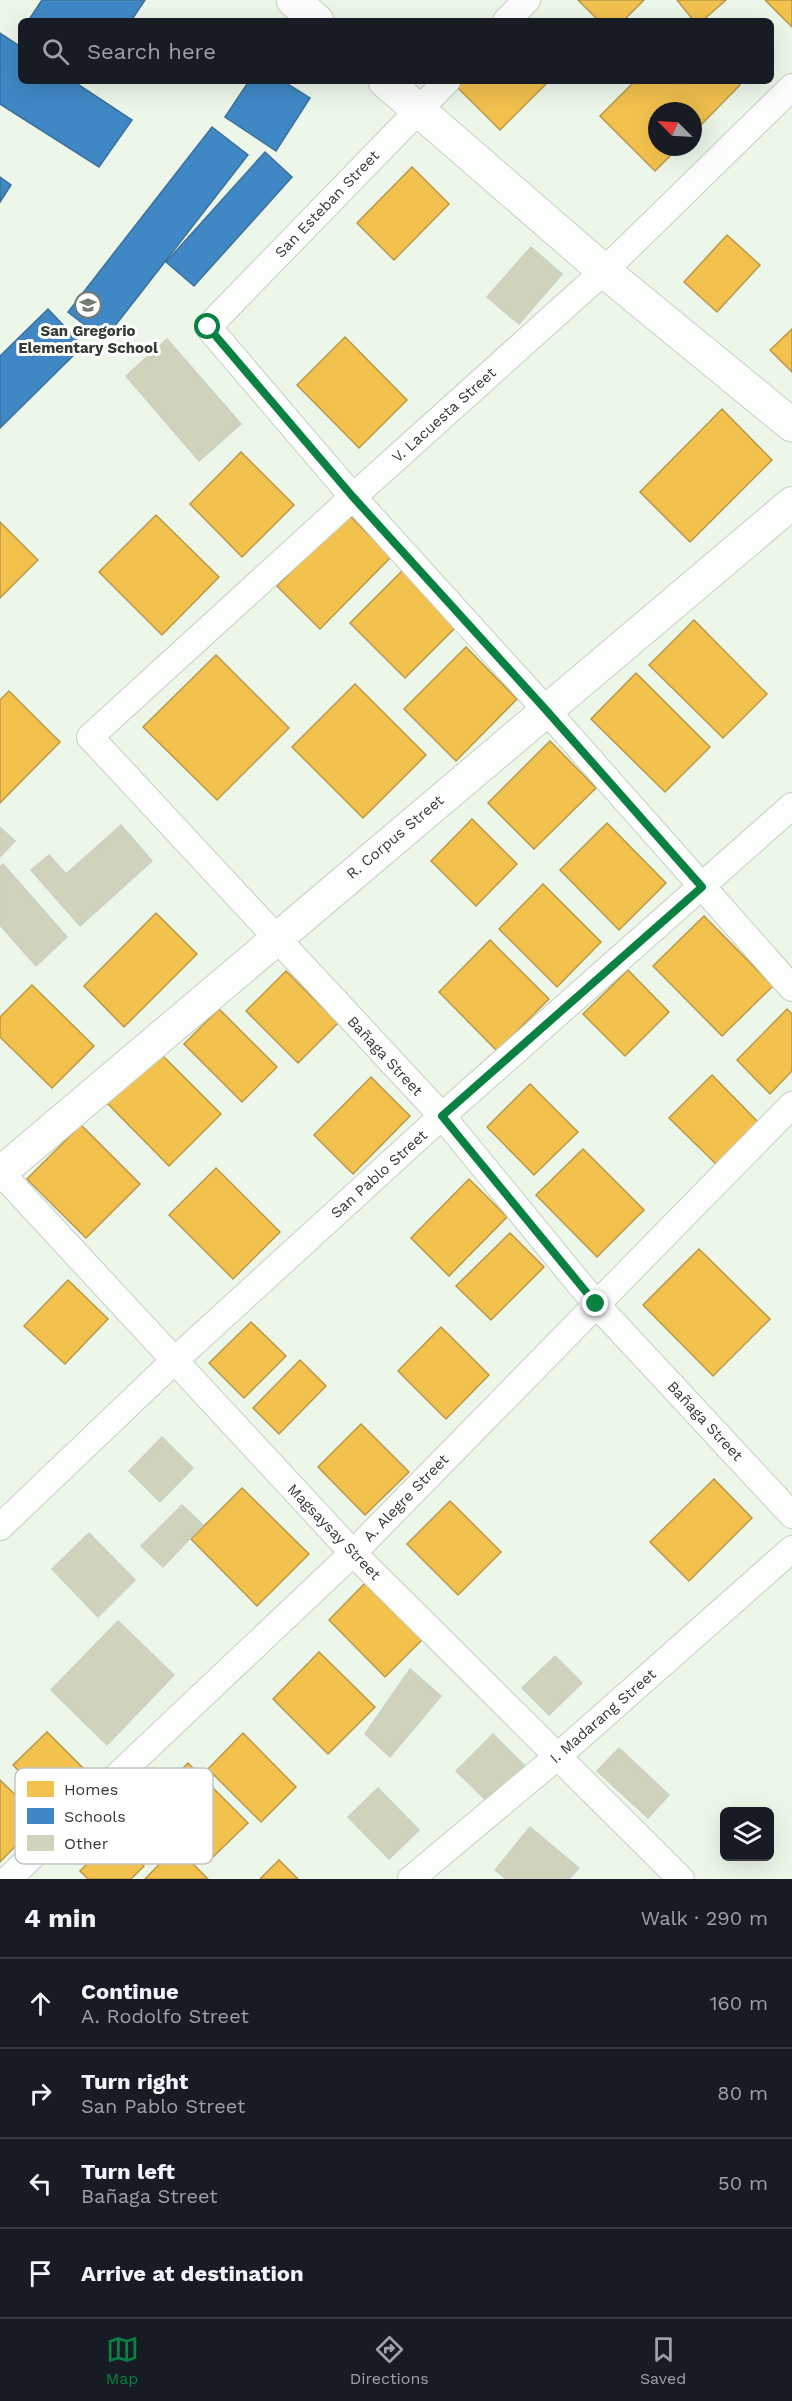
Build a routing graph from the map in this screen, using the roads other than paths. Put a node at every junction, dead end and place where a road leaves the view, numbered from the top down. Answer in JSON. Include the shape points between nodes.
{"nodes":[{"id":1,"x":293,"y":0,"type":"edge"},
{"id":2,"x":527,"y":0,"type":"edge"},
{"id":3,"x":314,"y":18,"type":"edge"},
{"id":4,"x":509,"y":18,"type":"edge"},
{"id":5,"x":388,"y":84,"type":"edge"},
{"id":6,"x":444,"y":84,"type":"edge"},
{"id":7,"x":792,"y":87,"type":"edge"},
{"id":8,"x":418,"y":111,"type":"junction"},
{"id":9,"x":604,"y":271,"type":"junction"},
{"id":10,"x":792,"y":425,"type":"edge"},
{"id":11,"x":353,"y":497,"type":"junction"},
{"id":12,"x":792,"y":503,"type":"edge"},
{"id":13,"x":546,"y":710,"type":"junction"},
{"id":14,"x":90,"y":737,"type":"joint"},
{"id":15,"x":792,"y":806,"type":"edge"},
{"id":16,"x":702,"y":887,"type":"junction"},
{"id":17,"x":276,"y":939,"type":"junction"},
{"id":18,"x":792,"y":988,"type":"edge"},
{"id":19,"x":792,"y":1105,"type":"edge"},
{"id":20,"x":442,"y":1116,"type":"junction"},
{"id":21,"x":0,"y":1173,"type":"edge"},
{"id":22,"x":596,"y":1304,"type":"junction"},
{"id":23,"x":174,"y":1361,"type":"junction"},
{"id":24,"x":792,"y":1515,"type":"edge"},
{"id":25,"x":0,"y":1527,"type":"edge"},
{"id":26,"x":792,"y":1549,"type":"edge"},
{"id":27,"x":353,"y":1553,"type":"junction"},
{"id":28,"x":558,"y":1756,"type":"junction"},
{"id":29,"x":125,"y":1768,"type":"edge"},
{"id":30,"x":24,"y":1864,"type":"edge"},
{"id":31,"x":8,"y":1879,"type":"edge"},
{"id":32,"x":411,"y":1879,"type":"edge"},
{"id":33,"x":681,"y":1879,"type":"edge"}],
"edges":[{"from":1,"to":3,"type":"main road"},
{"from":2,"to":4,"type":"street"},
{"from":5,"to":8,"type":"main road"},
{"from":6,"to":8,"type":"street","name":"San Esteban Street"},
{"from":7,"to":9,"type":"street","name":"V. Lacuesta Street"},
{"from":8,"to":9,"type":"main road"},
{"from":8,"to":11,"type":"street","name":"San Esteban Street","via":[[208,327]]},
{"from":9,"to":10,"type":"main road"},
{"from":9,"to":11,"type":"street","name":"V. Lacuesta Street"},
{"from":11,"to":13,"type":"street"},
{"from":11,"to":14,"type":"street","name":"V. Lacuesta Street"},
{"from":12,"to":13,"type":"street","name":"R. Corpus Street"},
{"from":13,"to":16,"type":"street"},
{"from":13,"to":17,"type":"street","name":"R. Corpus Street"},
{"from":14,"to":17,"type":"street","name":"Bañaga Street"},
{"from":15,"to":16,"type":"street","name":"San Pablo Street"},
{"from":16,"to":18,"type":"street"},
{"from":16,"to":20,"type":"street","name":"San Pablo Street"},
{"from":17,"to":20,"type":"street","name":"Bañaga Street"},
{"from":17,"to":21,"type":"street","name":"R. Corpus Street"},
{"from":19,"to":22,"type":"street","name":"A. Alegre Street"},
{"from":20,"to":22,"type":"street","name":"Bañaga Street"},
{"from":20,"to":23,"type":"street","name":"San Pablo Street"},
{"from":21,"to":23,"type":"street","name":"Magsaysay Street"},
{"from":22,"to":24,"type":"street","name":"Bañaga Street"},
{"from":22,"to":27,"type":"street","name":"A. Alegre Street"},
{"from":23,"to":25,"type":"street","name":"San Pablo Street"},
{"from":23,"to":27,"type":"street","name":"Magsaysay Street"},
{"from":26,"to":28,"type":"street","name":"I. Madarang Street"},
{"from":27,"to":28,"type":"street","name":"Magsaysay Street"},
{"from":27,"to":29,"type":"street","name":"A. Alegre Street"},
{"from":28,"to":32,"type":"street","name":"I. Madarang Street"},
{"from":28,"to":33,"type":"street","name":"Magsaysay Street"},
{"from":30,"to":31,"type":"street","name":"A. Alegre Street"}]}
